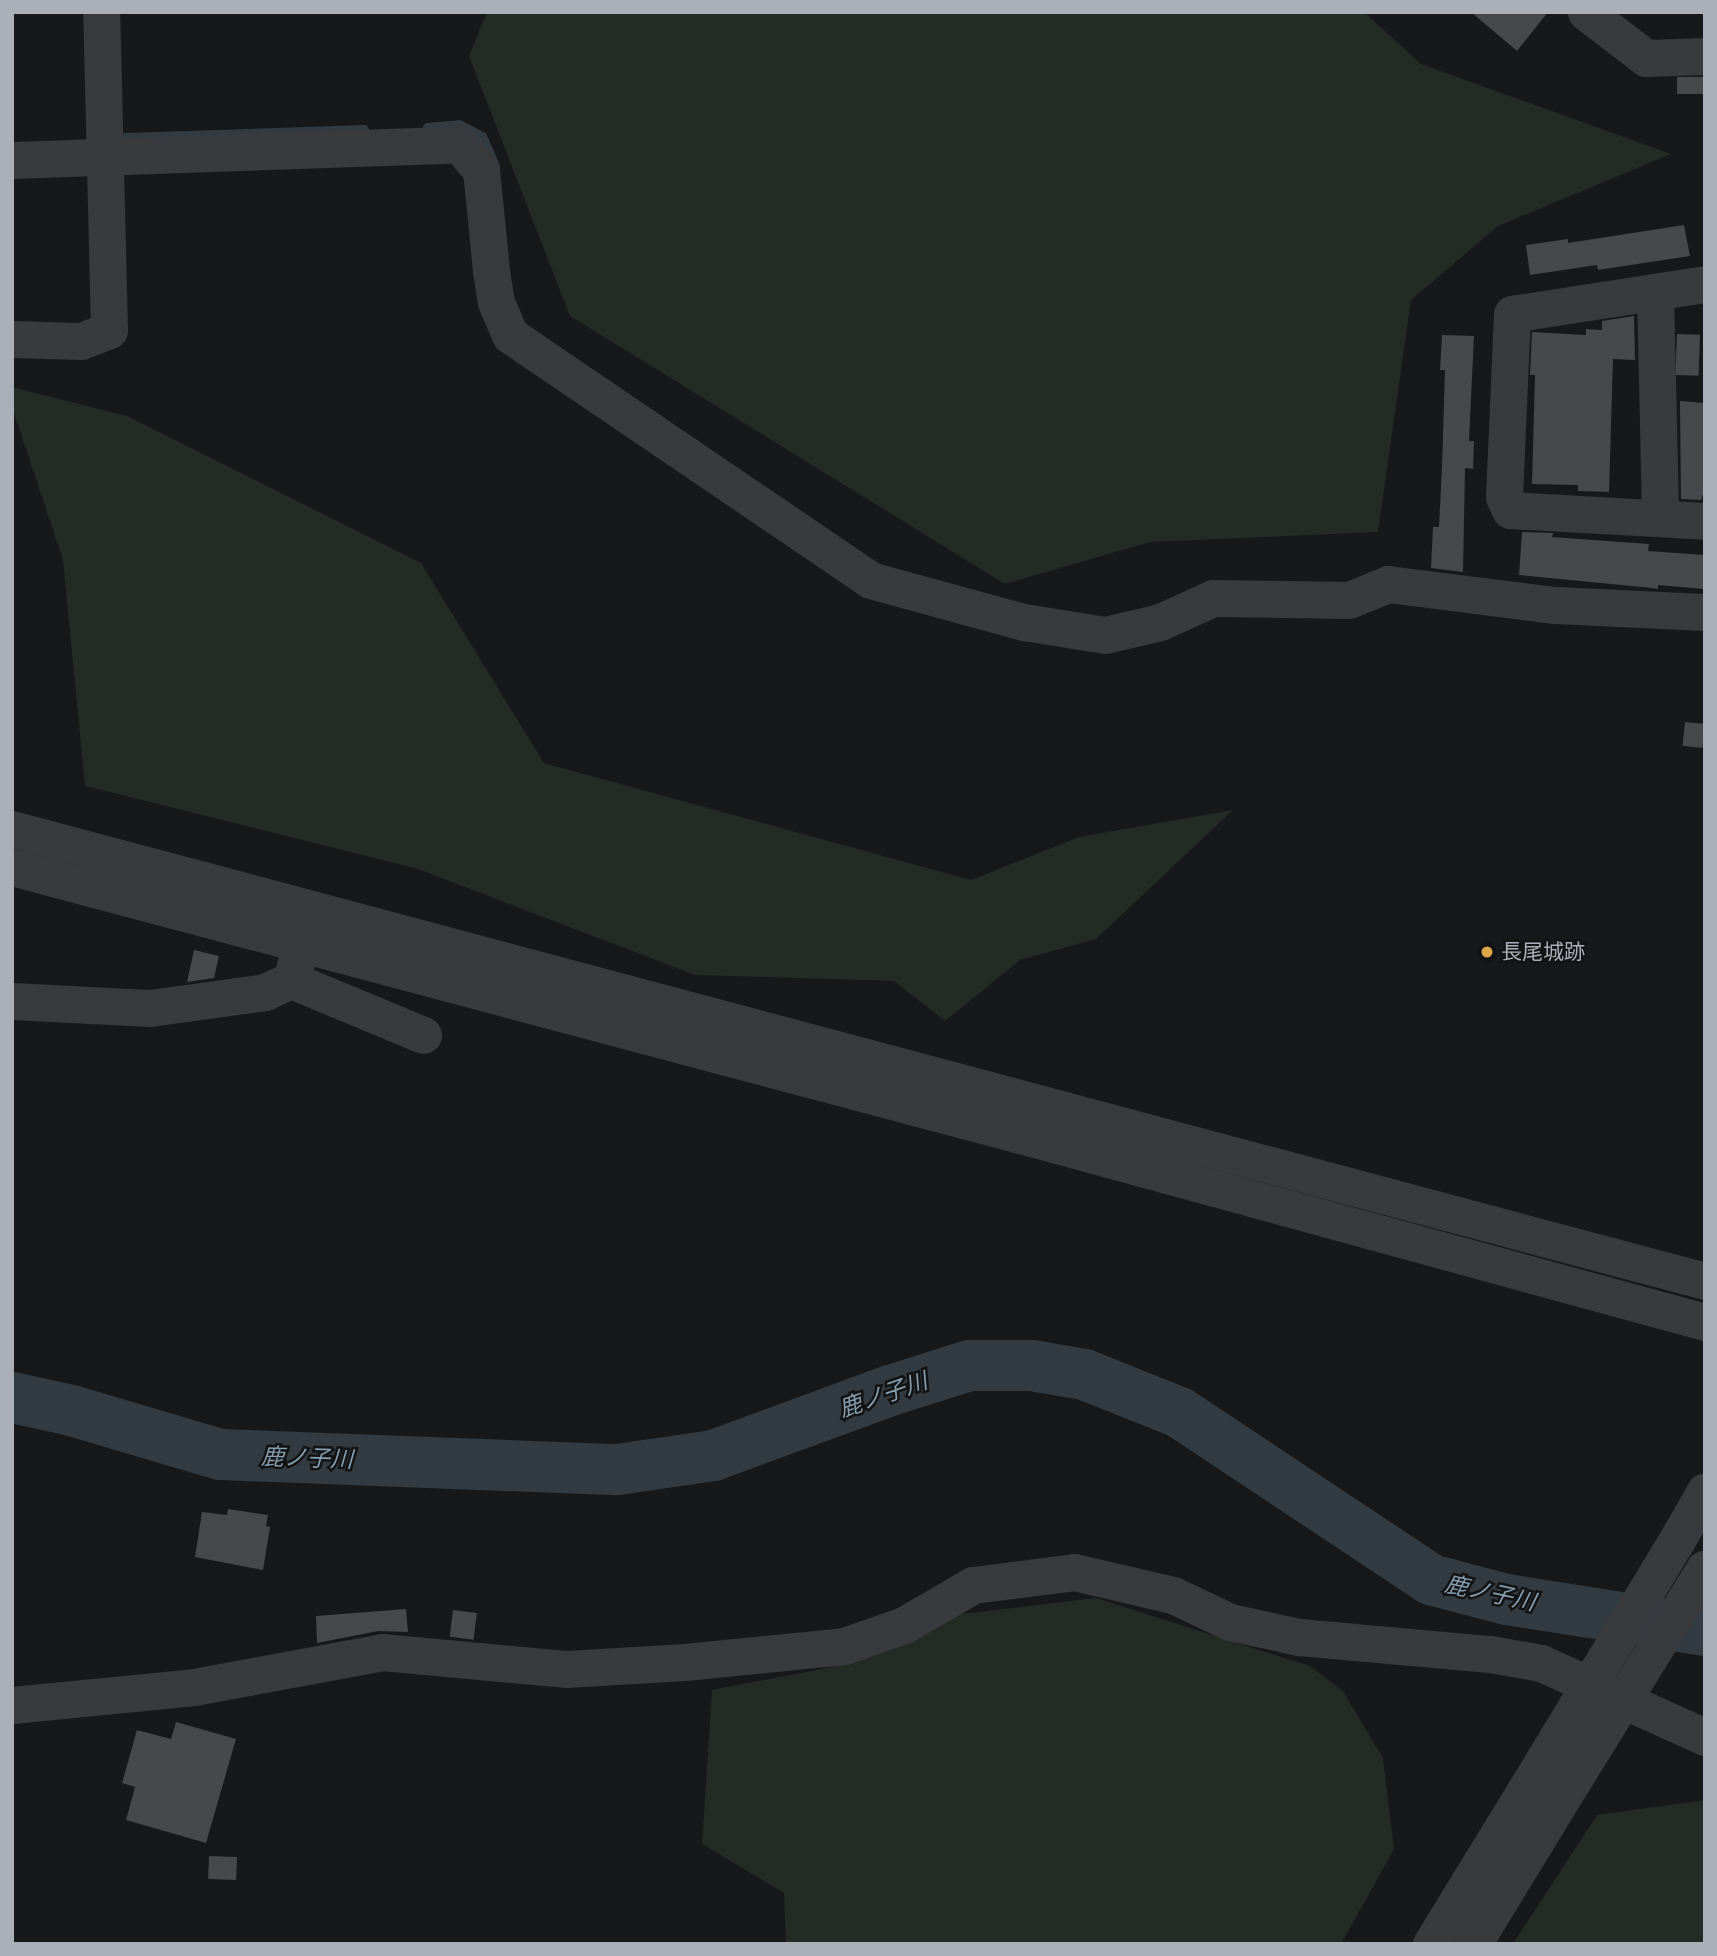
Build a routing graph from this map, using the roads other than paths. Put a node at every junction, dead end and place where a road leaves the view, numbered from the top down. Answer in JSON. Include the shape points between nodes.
{"nodes":[{"id":1,"x":101,"y":12,"type":"edge"},
{"id":2,"x":1587,"y":12,"type":"edge"},
{"id":3,"x":1705,"y":56,"type":"edge"},
{"id":4,"x":103,"y":155,"type":"junction"},
{"id":5,"x":12,"y":160,"type":"edge"},
{"id":6,"x":1705,"y":284,"type":"edge"},
{"id":7,"x":1655,"y":292,"type":"junction"},
{"id":8,"x":12,"y":340,"type":"edge"},
{"id":9,"x":1660,"y":518,"type":"junction"},
{"id":10,"x":1705,"y":521,"type":"edge"},
{"id":11,"x":1705,"y":612,"type":"edge"},
{"id":12,"x":12,"y":829,"type":"edge"},
{"id":13,"x":12,"y":867,"type":"edge"},
{"id":14,"x":306,"y":926,"type":"junction"},
{"id":15,"x":291,"y":980,"type":"junction"},
{"id":16,"x":12,"y":1001,"type":"edge"},
{"id":17,"x":423,"y":1035,"type":"dead end"},
{"id":18,"x":1705,"y":1281,"type":"edge"},
{"id":19,"x":1705,"y":1322,"type":"edge"},
{"id":20,"x":1705,"y":1491,"type":"edge"},
{"id":21,"x":1704,"y":1568,"type":"edge"},
{"id":22,"x":12,"y":1705,"type":"edge"},
{"id":23,"x":1705,"y":1737,"type":"edge"},
{"id":24,"x":1431,"y":1944,"type":"edge"},
{"id":25,"x":1473,"y":1944,"type":"edge"}],
"edges":[{"from":1,"to":4,"type":"street"},
{"from":2,"to":3,"type":"street","via":[[1646,58]]},
{"from":4,"to":5,"type":"street"},
{"from":4,"to":8,"type":"street","via":[[109,330],[81,341]]},
{"from":4,"to":11,"type":"street","via":[[459,144],[481,170],[492,281],[510,335],[870,580],[1024,622],[1105,635],[1160,622],[1213,598],[1349,600],[1388,583],[1555,605]]},
{"from":6,"to":7,"type":"street"},
{"from":7,"to":9,"type":"street"},
{"from":7,"to":9,"type":"street","via":[[1512,314],[1503,497],[1510,510]]},
{"from":9,"to":10,"type":"street"},
{"from":12,"to":14,"type":"street"},
{"from":13,"to":14,"type":"street"},
{"from":14,"to":15,"type":"street"},
{"from":14,"to":18,"type":"street"},
{"from":14,"to":19,"type":"street","via":[[1031,1138]]},
{"from":15,"to":16,"type":"street","via":[[265,992],[150,1008]]},
{"from":15,"to":17,"type":"street"},
{"from":20,"to":24,"type":"street","bridge":true},
{"from":21,"to":25,"type":"street","bridge":true},
{"from":22,"to":23,"type":"street","via":[[194,1687],[382,1652],[567,1669],[844,1646],[904,1625],[973,1585],[1074,1572],[1173,1595],[1230,1622],[1299,1637],[1541,1662]]}]}
